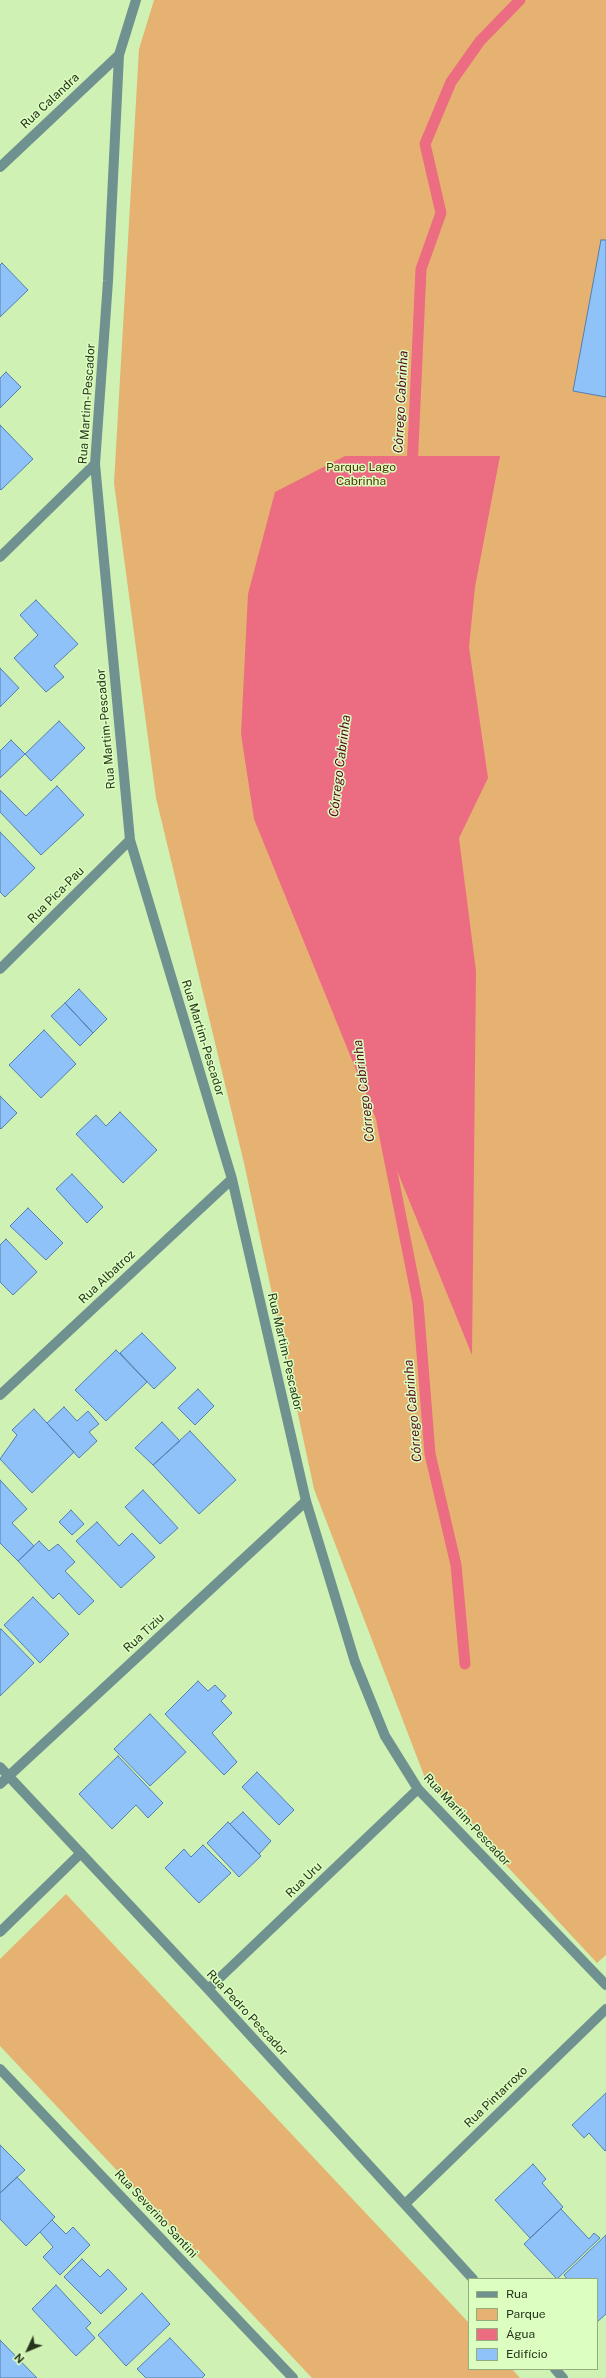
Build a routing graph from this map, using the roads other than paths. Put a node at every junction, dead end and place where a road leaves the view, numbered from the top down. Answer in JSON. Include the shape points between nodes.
{"nodes":[{"id":1,"x":136,"y":0,"type":"edge"},
{"id":2,"x":119,"y":55,"type":"junction"},
{"id":3,"x":0,"y":167,"type":"edge"},
{"id":4,"x":94,"y":464,"type":"junction"},
{"id":5,"x":0,"y":557,"type":"edge"},
{"id":6,"x":130,"y":840,"type":"junction"},
{"id":7,"x":0,"y":969,"type":"edge"},
{"id":8,"x":232,"y":1179,"type":"junction"},
{"id":9,"x":0,"y":1395,"type":"edge"},
{"id":10,"x":306,"y":1501,"type":"junction"},
{"id":11,"x":0,"y":1767,"type":"edge"},
{"id":12,"x":10,"y":1776,"type":"junction"},
{"id":13,"x":0,"y":1784,"type":"edge"},
{"id":14,"x":418,"y":1789,"type":"junction"},
{"id":15,"x":81,"y":1853,"type":"junction"},
{"id":16,"x":0,"y":1932,"type":"edge"},
{"id":17,"x":606,"y":1985,"type":"edge"},
{"id":18,"x":208,"y":1989,"type":"junction"},
{"id":19,"x":606,"y":2009,"type":"edge"},
{"id":20,"x":0,"y":2069,"type":"edge"},
{"id":21,"x":405,"y":2204,"type":"junction"},
{"id":22,"x":472,"y":2278,"type":"edge"},
{"id":23,"x":556,"y":2370,"type":"edge"},
{"id":24,"x":293,"y":2378,"type":"edge"},
{"id":25,"x":563,"y":2378,"type":"edge"}],
"edges":[{"from":1,"to":2,"type":"street","name":"Rua Martim-Pescador"},
{"from":2,"to":3,"type":"street","name":"Rua Calandra"},
{"from":2,"to":4,"type":"street","name":"Rua Martim-Pescador","via":[[108,281]]},
{"from":4,"to":5,"type":"street"},
{"from":4,"to":6,"type":"street","name":"Rua Martim-Pescador"},
{"from":6,"to":7,"type":"street","name":"Rua Pica-Pau"},
{"from":6,"to":8,"type":"street","name":"Rua Martim-Pescador"},
{"from":8,"to":9,"type":"street","name":"Rua Albatroz"},
{"from":8,"to":10,"type":"street","name":"Rua Martim-Pescador"},
{"from":10,"to":12,"type":"street","name":"Rua Tiziu"},
{"from":10,"to":14,"type":"street","name":"Rua Martim-Pescador","via":[[355,1662],[386,1736]]},
{"from":11,"to":12,"type":"street","name":"Rua Pedro Pescador"},
{"from":12,"to":13,"type":"street","name":"Rua Tiziu"},
{"from":12,"to":15,"type":"street","name":"Rua Pedro Pescador"},
{"from":14,"to":17,"type":"street","name":"Rua Martim-Pescador"},
{"from":14,"to":18,"type":"street","name":"Rua Uru"},
{"from":15,"to":16,"type":"street"},
{"from":15,"to":18,"type":"street","name":"Rua Pedro Pescador"},
{"from":18,"to":21,"type":"street","name":"Rua Pedro Pescador"},
{"from":19,"to":21,"type":"street","name":"Rua Pintarroxo"},
{"from":20,"to":24,"type":"street","name":"Rua Severino Santini"},
{"from":21,"to":22,"type":"street","name":"Rua Pedro Pescador"},
{"from":23,"to":25,"type":"street"}]}
